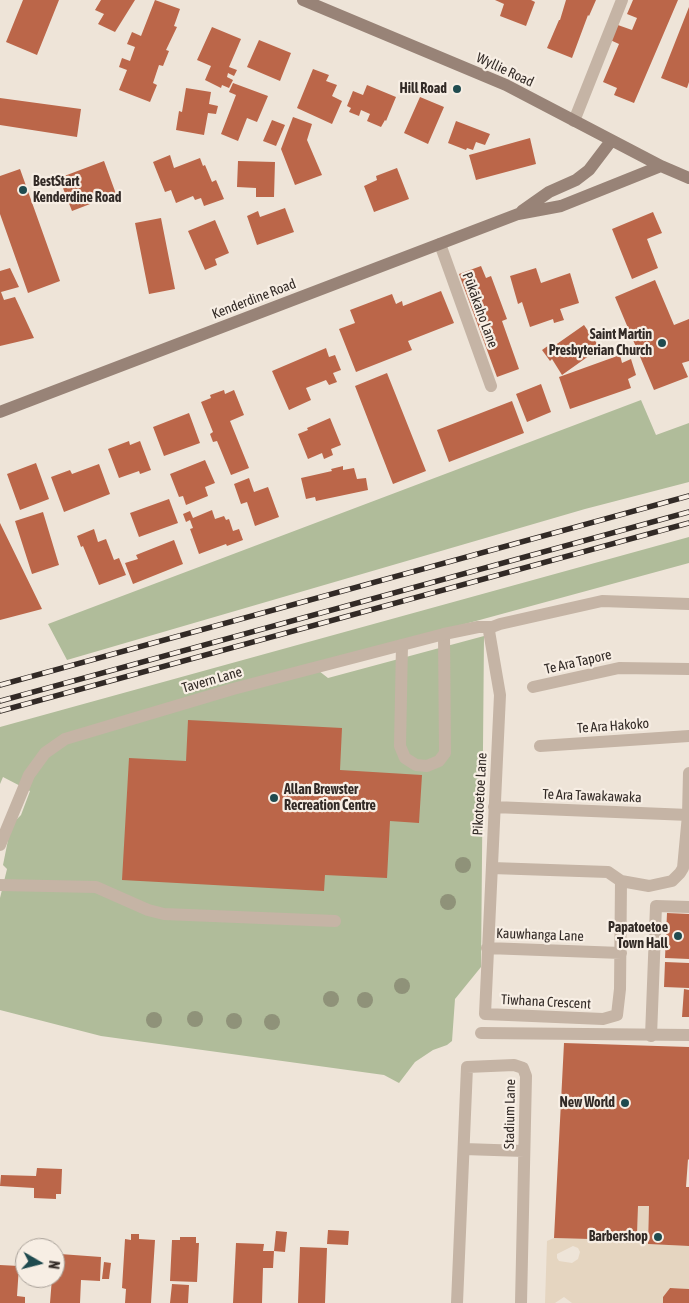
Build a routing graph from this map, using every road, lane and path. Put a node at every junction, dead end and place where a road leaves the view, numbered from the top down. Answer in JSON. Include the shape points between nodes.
{"nodes":[{"id":1,"x":303,"y":0,"type":"edge"},
{"id":2,"x":622,"y":0,"type":"edge"},
{"id":3,"x":574,"y":121,"type":"junction"},
{"id":4,"x":611,"y":141,"type":"junction"},
{"id":5,"x":661,"y":166,"type":"junction"},
{"id":6,"x":689,"y":178,"type":"edge"},
{"id":7,"x":518,"y":214,"type":"junction"},
{"id":8,"x":440,"y":244,"type":"junction"},
{"id":9,"x":491,"y":386,"type":"dead end"},
{"id":10,"x":0,"y":412,"type":"edge"},
{"id":11,"x":689,"y":604,"type":"edge"},
{"id":12,"x":492,"y":627,"type":"junction"},
{"id":13,"x":444,"y":634,"type":"junction"},
{"id":14,"x":402,"y":645,"type":"junction"},
{"id":15,"x":689,"y":670,"type":"edge"},
{"id":16,"x":533,"y":688,"type":"dead end"},
{"id":17,"x":689,"y":736,"type":"edge"},
{"id":18,"x":540,"y":746,"type":"dead end"},
{"id":19,"x":689,"y":773,"type":"edge"},
{"id":20,"x":494,"y":807,"type":"junction"},
{"id":21,"x":688,"y":815,"type":"edge"},
{"id":22,"x":0,"y":845,"type":"edge"},
{"id":23,"x":492,"y":868,"type":"junction"},
{"id":24,"x":621,"y":881,"type":"junction"},
{"id":25,"x":0,"y":885,"type":"edge"},
{"id":26,"x":689,"y":907,"type":"edge"},
{"id":27,"x":335,"y":921,"type":"dead end"},
{"id":28,"x":487,"y":948,"type":"junction"},
{"id":29,"x":621,"y":953,"type":"junction"},
{"id":30,"x":481,"y":1033,"type":"dead end"},
{"id":31,"x":689,"y":1035,"type":"edge"},
{"id":32,"x":651,"y":1036,"type":"junction"},
{"id":33,"x":464,"y":1150,"type":"junction"},
{"id":34,"x":524,"y":1151,"type":"junction"},
{"id":35,"x":457,"y":1303,"type":"edge"},
{"id":36,"x":521,"y":1303,"type":"edge"}],
"edges":[{"from":1,"to":3,"type":"street","name":"Wyllie Road","via":[[506,85]]},
{"from":2,"to":3,"type":"street"},
{"from":3,"to":4,"type":"street","name":"Wyllie Road"},
{"from":4,"to":5,"type":"street","name":"Wyllie Road"},
{"from":4,"to":7,"type":"street","name":"Kenderdine Road","via":[[589,170]]},
{"from":5,"to":6,"type":"street","name":"Wyllie Road"},
{"from":5,"to":7,"type":"street","name":"Kenderdine Road","via":[[561,206]]},
{"from":7,"to":8,"type":"street","name":"Kenderdine Road"},
{"from":8,"to":9,"type":"street","name":"Pūkākaho Lane"},
{"from":8,"to":10,"type":"street","name":"Kenderdine Road"},
{"from":11,"to":12,"type":"street","via":[[602,601]]},
{"from":12,"to":13,"type":"street","name":"Tavern Lane"},
{"from":12,"to":20,"type":"street","name":"Pikotoetoe Lane","via":[[489,631],[500,695]]},
{"from":13,"to":14,"type":"street","name":"Tavern Lane"},
{"from":13,"to":14,"type":"street","via":[[445,753],[439,761],[427,766],[416,765],[405,758],[400,746]]},
{"from":14,"to":22,"type":"street","name":"Tavern Lane","via":[[233,689],[65,739],[45,753],[29,774]]},
{"from":15,"to":16,"type":"street","name":"Te Ara Tapore","via":[[619,668]]},
{"from":17,"to":18,"type":"street","name":"Te Ara Hakoko"},
{"from":19,"to":21,"type":"street"},
{"from":20,"to":21,"type":"street","name":"Te Ara Tawakawaka"},
{"from":20,"to":23,"type":"street","name":"Pikotoetoe Lane"},
{"from":21,"to":24,"type":"street","via":[[683,868],[672,881],[649,886]]},
{"from":23,"to":24,"type":"street","via":[[608,872]]},
{"from":23,"to":28,"type":"street","name":"Tiwhana Crescent"},
{"from":24,"to":29,"type":"street","name":"Tiwhana Crescent"},
{"from":25,"to":27,"type":"street","via":[[96,887],[164,914]]},
{"from":26,"to":32,"type":"street","via":[[656,906]]},
{"from":28,"to":29,"type":"street","name":"Kauwhanga Lane"},
{"from":28,"to":29,"type":"street","name":"Tiwhana Crescent","via":[[485,1014],[603,1019],[617,1015]]},
{"from":30,"to":32,"type":"street"},
{"from":31,"to":32,"type":"street"},
{"from":33,"to":34,"type":"street"},
{"from":33,"to":34,"type":"street","name":"Stadium Lane","via":[[467,1067],[514,1065],[523,1068],[526,1076]]},
{"from":33,"to":35,"type":"street","name":"Stadium Lane"},
{"from":34,"to":36,"type":"street","name":"Stadium Lane"}]}
